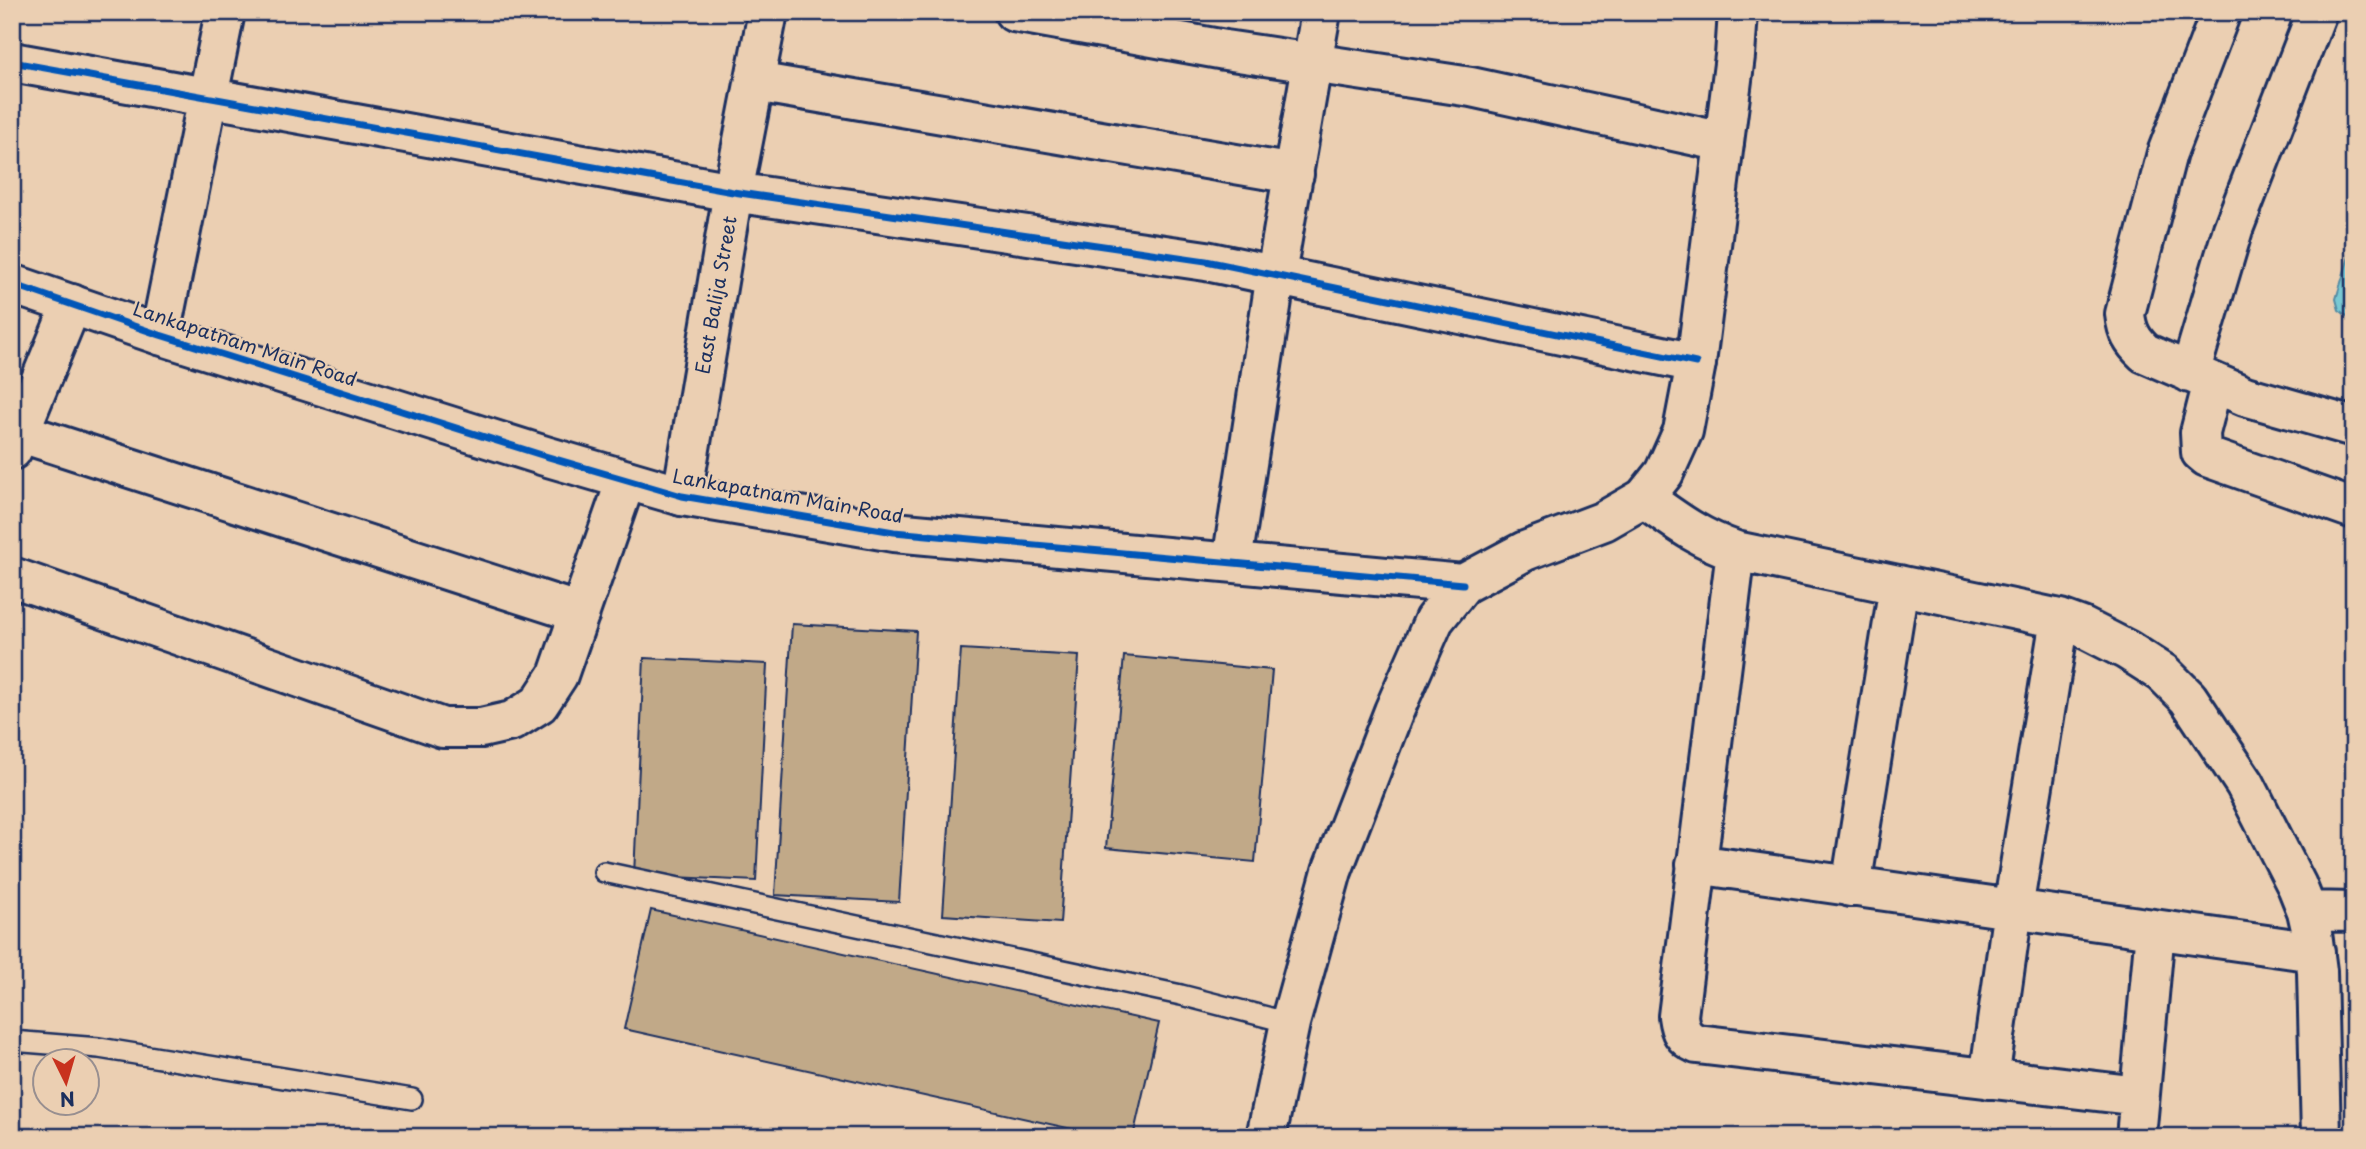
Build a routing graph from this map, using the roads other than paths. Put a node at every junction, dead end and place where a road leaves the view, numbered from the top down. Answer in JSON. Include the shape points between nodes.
{"nodes":[{"id":1,"x":225,"y":12,"type":"edge"},
{"id":2,"x":768,"y":12,"type":"edge"},
{"id":3,"x":1014,"y":12,"type":"edge"},
{"id":4,"x":1321,"y":12,"type":"edge"},
{"id":5,"x":1738,"y":12,"type":"edge"},
{"id":6,"x":2221,"y":12,"type":"edge"},
{"id":7,"x":2317,"y":12,"type":"edge"},
{"id":8,"x":12,"y":62,"type":"edge"},
{"id":9,"x":1314,"y":64,"type":"junction"},
{"id":10,"x":755,"y":82,"type":"junction"},
{"id":11,"x":207,"y":98,"type":"junction"},
{"id":12,"x":1724,"y":142,"type":"junction"},
{"id":13,"x":1294,"y":174,"type":"junction"},
{"id":14,"x":733,"y":192,"type":"junction"},
{"id":15,"x":1276,"y":274,"type":"junction"},
{"id":16,"x":12,"y":284,"type":"edge"},
{"id":17,"x":72,"y":304,"type":"junction"},
{"id":18,"x":160,"y":335,"type":"junction"},
{"id":19,"x":1696,"y":363,"type":"junction"},
{"id":20,"x":2202,"y":377,"type":"junction"},
{"id":21,"x":2354,"y":427,"type":"edge"},
{"id":22,"x":15,"y":437,"type":"edge"},
{"id":23,"x":626,"y":480,"type":"junction"},
{"id":24,"x":682,"y":496,"type":"junction"},
{"id":25,"x":1644,"y":498,"type":"junction"},
{"id":26,"x":2354,"y":509,"type":"edge"},
{"id":27,"x":1736,"y":551,"type":"junction"},
{"id":28,"x":1232,"y":562,"type":"junction"},
{"id":29,"x":12,"y":578,"type":"edge"},
{"id":30,"x":1463,"y":584,"type":"junction"},
{"id":31,"x":1899,"y":585,"type":"junction"},
{"id":32,"x":580,"y":613,"type":"junction"},
{"id":33,"x":2060,"y":619,"type":"junction"},
{"id":34,"x":1696,"y":864,"type":"junction"},
{"id":35,"x":604,"y":872,"type":"dead end"},
{"id":36,"x":1851,"y":887,"type":"junction"},
{"id":37,"x":2013,"y":909,"type":"junction"},
{"id":38,"x":2307,"y":911,"type":"junction"},
{"id":39,"x":2354,"y":912,"type":"edge"},
{"id":40,"x":2155,"y":930,"type":"junction"},
{"id":41,"x":2315,"y":951,"type":"junction"},
{"id":42,"x":1290,"y":1023,"type":"junction"},
{"id":43,"x":12,"y":1041,"type":"edge"},
{"id":44,"x":1989,"y":1079,"type":"junction"},
{"id":45,"x":2139,"y":1096,"type":"junction"},
{"id":46,"x":412,"y":1099,"type":"dead end"},
{"id":47,"x":1266,"y":1137,"type":"edge"},
{"id":48,"x":2136,"y":1137,"type":"edge"},
{"id":49,"x":2322,"y":1137,"type":"edge"}],
"edges":[{"from":1,"to":11,"type":"street"},
{"from":2,"to":10,"type":"street","name":"East Balija Street"},
{"from":3,"to":9,"type":"street"},
{"from":4,"to":9,"type":"street"},
{"from":5,"to":12,"type":"street"},
{"from":6,"to":20,"type":"street","via":[[2167,153],[2126,314],[2127,331],[2145,353]]},
{"from":7,"to":20,"type":"street","via":[[2233,229]]},
{"from":8,"to":11,"type":"street"},
{"from":9,"to":12,"type":"street","via":[[1471,87]]},
{"from":9,"to":13,"type":"street"},
{"from":10,"to":13,"type":"street"},
{"from":10,"to":14,"type":"street","name":"East Balija Street"},
{"from":11,"to":14,"type":"street"},
{"from":11,"to":18,"type":"street"},
{"from":12,"to":19,"type":"street"},
{"from":13,"to":15,"type":"street"},
{"from":14,"to":15,"type":"street"},
{"from":14,"to":24,"type":"street","name":"East Balija Street"},
{"from":15,"to":19,"type":"street"},
{"from":15,"to":28,"type":"street"},
{"from":16,"to":17,"type":"street","name":"Lankapatnam Main Road"},
{"from":17,"to":18,"type":"street","name":"Lankapatnam Main Road"},
{"from":17,"to":22,"type":"street"},
{"from":18,"to":23,"type":"street","name":"Lankapatnam Main Road"},
{"from":19,"to":25,"type":"street","via":[[1683,431],[1664,473]]},
{"from":20,"to":21,"type":"street","via":[[2245,396]]},
{"from":20,"to":26,"type":"street","via":[[2201,452]]},
{"from":22,"to":32,"type":"street"},
{"from":23,"to":24,"type":"street","name":"Lankapatnam Main Road"},
{"from":23,"to":32,"type":"street"},
{"from":24,"to":28,"type":"street","name":"Lankapatnam Main Road","via":[[894,532]]},
{"from":25,"to":27,"type":"street","via":[[1683,527]]},
{"from":25,"to":30,"type":"street","via":[[1604,521],[1525,551]]},
{"from":27,"to":31,"type":"street"},
{"from":27,"to":34,"type":"street"},
{"from":28,"to":30,"type":"street","name":"Lankapatnam Main Road"},
{"from":29,"to":32,"type":"street","via":[[443,728],[481,728],[512,721],[539,704],[558,675]]},
{"from":30,"to":42,"type":"street","via":[[1434,620],[1394,711],[1332,871]]},
{"from":31,"to":33,"type":"street"},
{"from":31,"to":36,"type":"street"},
{"from":33,"to":37,"type":"street"},
{"from":33,"to":38,"type":"street","via":[[2127,650],[2163,673],[2188,698],[2245,783]]},
{"from":34,"to":36,"type":"street"},
{"from":34,"to":44,"type":"street","via":[[1678,1016],[1679,1030],[1686,1039],[1697,1044]]},
{"from":35,"to":42,"type":"lane","via":[[1181,995]]},
{"from":36,"to":37,"type":"street"},
{"from":37,"to":40,"type":"street"},
{"from":37,"to":44,"type":"street"},
{"from":38,"to":39,"type":"street"},
{"from":38,"to":41,"type":"street"},
{"from":40,"to":41,"type":"street"},
{"from":40,"to":45,"type":"street"},
{"from":41,"to":49,"type":"street"},
{"from":42,"to":47,"type":"street"},
{"from":43,"to":46,"type":"lane","via":[[99,1048]]},
{"from":44,"to":45,"type":"street"},
{"from":45,"to":48,"type":"street"}]}
